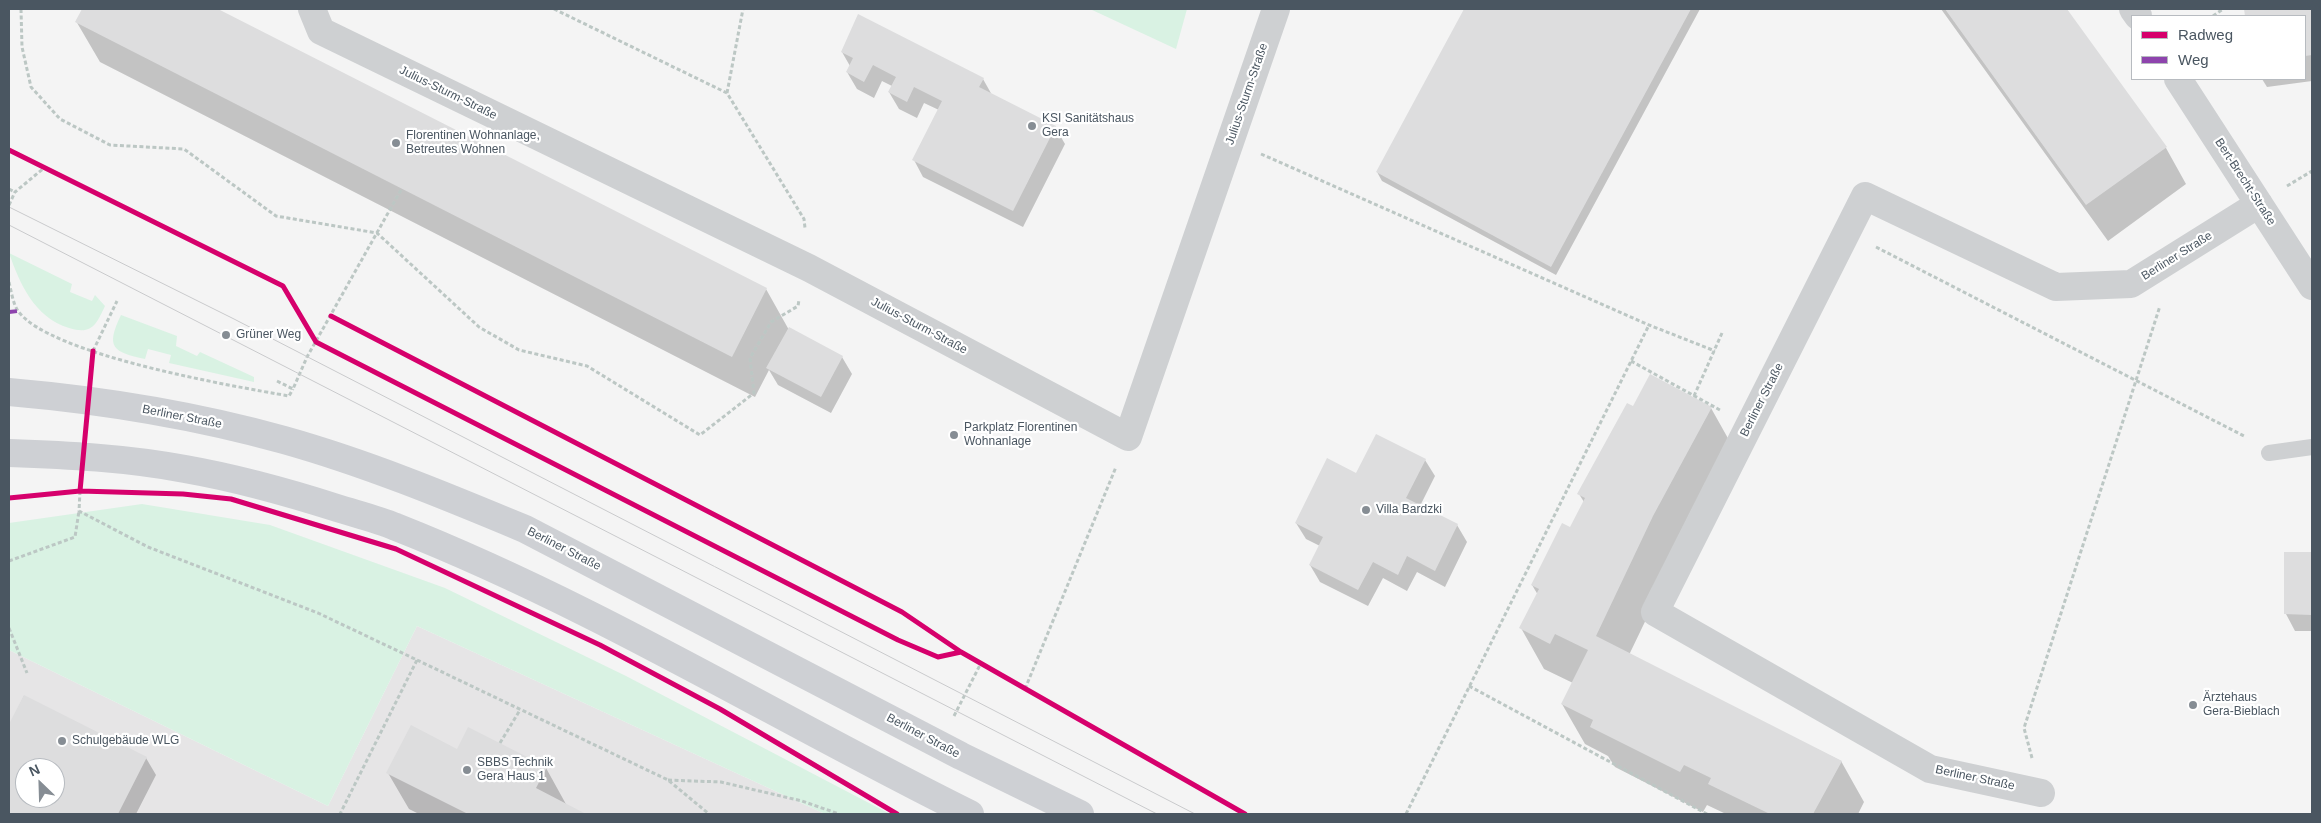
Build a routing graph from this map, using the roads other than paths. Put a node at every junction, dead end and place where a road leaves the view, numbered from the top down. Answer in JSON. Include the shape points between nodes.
{"nodes":[{"id":1,"x":312,"y":9,"type":"edge"},
{"id":2,"x":1276,"y":9,"type":"edge"},
{"id":3,"x":2179,"y":80,"type":"edge"},
{"id":4,"x":2259,"y":204,"type":"junction"},
{"id":5,"x":2312,"y":286,"type":"edge"},
{"id":6,"x":9,"y":392,"type":"edge"},
{"id":7,"x":2312,"y":447,"type":"edge"},
{"id":8,"x":9,"y":453,"type":"edge"},
{"id":9,"x":2270,"y":454,"type":"road end"},
{"id":10,"x":2041,"y":793,"type":"road end"},
{"id":11,"x":970,"y":814,"type":"edge"},
{"id":12,"x":1080,"y":814,"type":"edge"}],
"edges":[{"from":1,"to":2,"type":"street","name":"Julius-Sturm-Straße","via":[[321,31],[809,268],[1128,437]]},
{"from":3,"to":4,"type":"street","name":"Bert-Brecht-Straße"},
{"from":4,"to":5,"type":"street","name":"Bert-Brecht-Straße"},
{"from":4,"to":10,"type":"street","name":"Berliner Straße","via":[[2131,284],[2056,287],[1865,196],[1655,612],[1930,769]]},
{"from":6,"to":12,"type":"main road","name":"Berliner Straße","via":[[111,404],[196,419],[284,440],[462,503],[524,529],[961,756]]},
{"from":7,"to":9,"type":"lane"},
{"from":8,"to":11,"type":"main road","via":[[83,456],[184,468],[288,492],[394,526],[505,573],[653,646]]}]}
